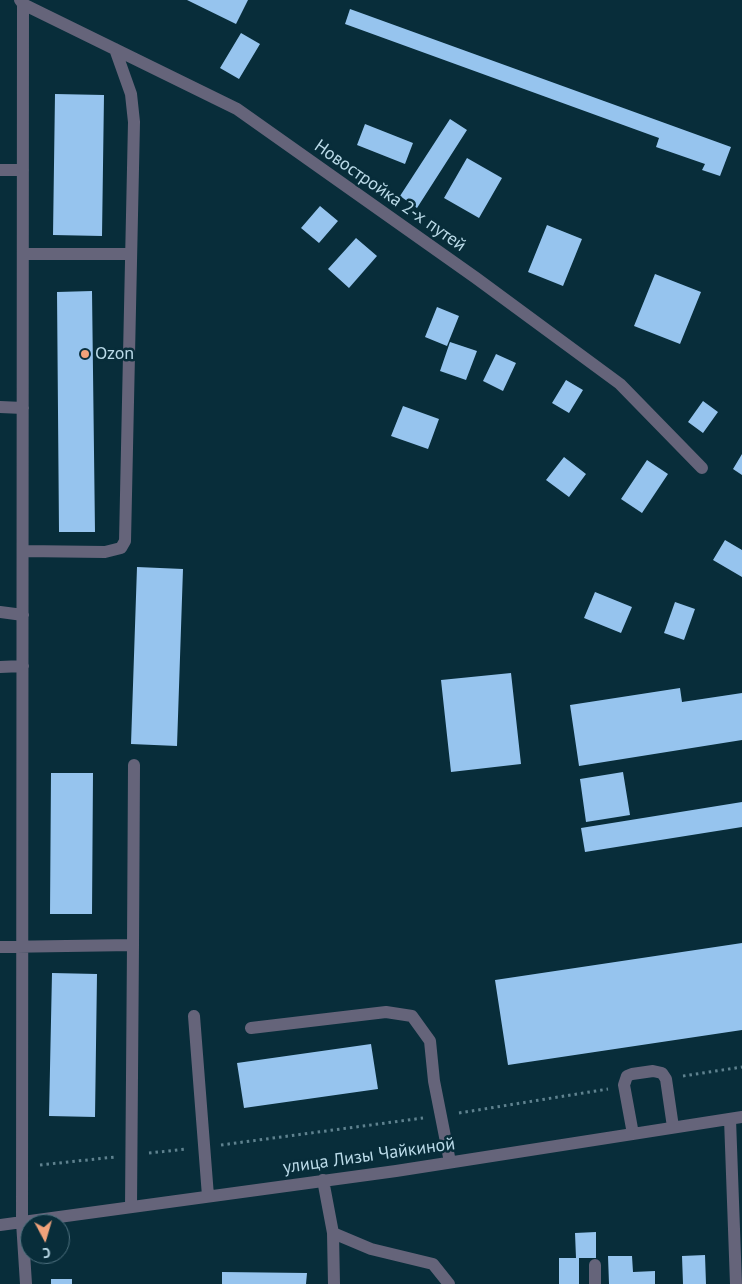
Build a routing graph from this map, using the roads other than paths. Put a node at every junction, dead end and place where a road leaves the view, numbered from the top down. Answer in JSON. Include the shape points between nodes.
{"nodes":[{"id":1,"x":21,"y":2,"type":"edge"},
{"id":2,"x":115,"y":49,"type":"junction"},
{"id":3,"x":0,"y":170,"type":"edge"},
{"id":4,"x":23,"y":170,"type":"junction"},
{"id":5,"x":23,"y":254,"type":"junction"},
{"id":6,"x":131,"y":254,"type":"junction"},
{"id":7,"x":0,"y":407,"type":"edge"},
{"id":8,"x":23,"y":408,"type":"junction"},
{"id":9,"x":702,"y":468,"type":"dead end"},
{"id":10,"x":23,"y":551,"type":"junction"},
{"id":11,"x":0,"y":612,"type":"edge"},
{"id":12,"x":23,"y":615,"type":"junction"},
{"id":13,"x":23,"y":666,"type":"junction"},
{"id":14,"x":0,"y":667,"type":"edge"},
{"id":15,"x":134,"y":765,"type":"dead end"},
{"id":16,"x":133,"y":945,"type":"junction"},
{"id":17,"x":22,"y":946,"type":"junction"},
{"id":18,"x":0,"y":947,"type":"edge"},
{"id":19,"x":194,"y":1016,"type":"dead end"},
{"id":20,"x":251,"y":1028,"type":"dead end"},
{"id":21,"x":736,"y":1118,"type":"edge"},
{"id":22,"x":673,"y":1128,"type":"junction"},
{"id":23,"x":633,"y":1134,"type":"junction"},
{"id":24,"x":450,"y":1162,"type":"junction"},
{"id":25,"x":323,"y":1180,"type":"junction"},
{"id":26,"x":208,"y":1196,"type":"junction"},
{"id":27,"x":131,"y":1207,"type":"junction"},
{"id":28,"x":22,"y":1214,"type":"edge"},
{"id":29,"x":70,"y":1215,"type":"edge"},
{"id":30,"x":20,"y":1222,"type":"edge"},
{"id":31,"x":0,"y":1225,"type":"edge"},
{"id":32,"x":333,"y":1233,"type":"junction"},
{"id":33,"x":25,"y":1264,"type":"edge"},
{"id":34,"x":594,"y":1265,"type":"dead end"},
{"id":35,"x":26,"y":1284,"type":"edge"},
{"id":36,"x":334,"y":1284,"type":"edge"},
{"id":37,"x":449,"y":1284,"type":"edge"},
{"id":38,"x":595,"y":1284,"type":"edge"},
{"id":39,"x":736,"y":1284,"type":"edge"}],
"edges":[{"from":1,"to":2,"type":"street","name":"Новостройка 2-х путей"},
{"from":1,"to":4,"type":"street"},
{"from":2,"to":6,"type":"street","via":[[130,94],[134,122]]},
{"from":2,"to":9,"type":"street","name":"Новостройка 2-х путей","via":[[237,109],[476,278],[620,384]]},
{"from":3,"to":4,"type":"street"},
{"from":4,"to":5,"type":"street"},
{"from":5,"to":6,"type":"street"},
{"from":5,"to":8,"type":"street"},
{"from":6,"to":10,"type":"street","via":[[125,541],[121,548],[105,552]]},
{"from":7,"to":8,"type":"street"},
{"from":8,"to":10,"type":"street"},
{"from":10,"to":12,"type":"street"},
{"from":11,"to":12,"type":"street"},
{"from":12,"to":13,"type":"street"},
{"from":13,"to":14,"type":"street"},
{"from":13,"to":17,"type":"street"},
{"from":15,"to":16,"type":"street"},
{"from":16,"to":17,"type":"street"},
{"from":16,"to":27,"type":"street"},
{"from":17,"to":18,"type":"street"},
{"from":17,"to":28,"type":"street"},
{"from":19,"to":26,"type":"street"},
{"from":20,"to":24,"type":"street","via":[[386,1012],[412,1016],[430,1040],[434,1080]]},
{"from":21,"to":22,"type":"street","name":"улица Лизы Чайкиной"},
{"from":21,"to":39,"type":"street"},
{"from":22,"to":23,"type":"street","name":"улица Лизы Чайкиной"},
{"from":22,"to":23,"type":"street","via":[[666,1079],[662,1073],[632,1074],[627,1076],[624,1086]]},
{"from":23,"to":24,"type":"street","name":"улица Лизы Чайкиной"},
{"from":24,"to":25,"type":"street","name":"улица Лизы Чайкиной"},
{"from":25,"to":26,"type":"street","name":"улица Лизы Чайкиной"},
{"from":25,"to":32,"type":"street"},
{"from":26,"to":27,"type":"street","name":"улица Лизы Чайкиной"},
{"from":27,"to":29,"type":"street","name":"улица Лизы Чайкиной"},
{"from":30,"to":31,"type":"street","name":"улица Лизы Чайкиной"},
{"from":32,"to":36,"type":"street"},
{"from":32,"to":37,"type":"street","via":[[371,1248],[433,1264]]},
{"from":33,"to":35,"type":"street"},
{"from":34,"to":38,"type":"street"}]}
